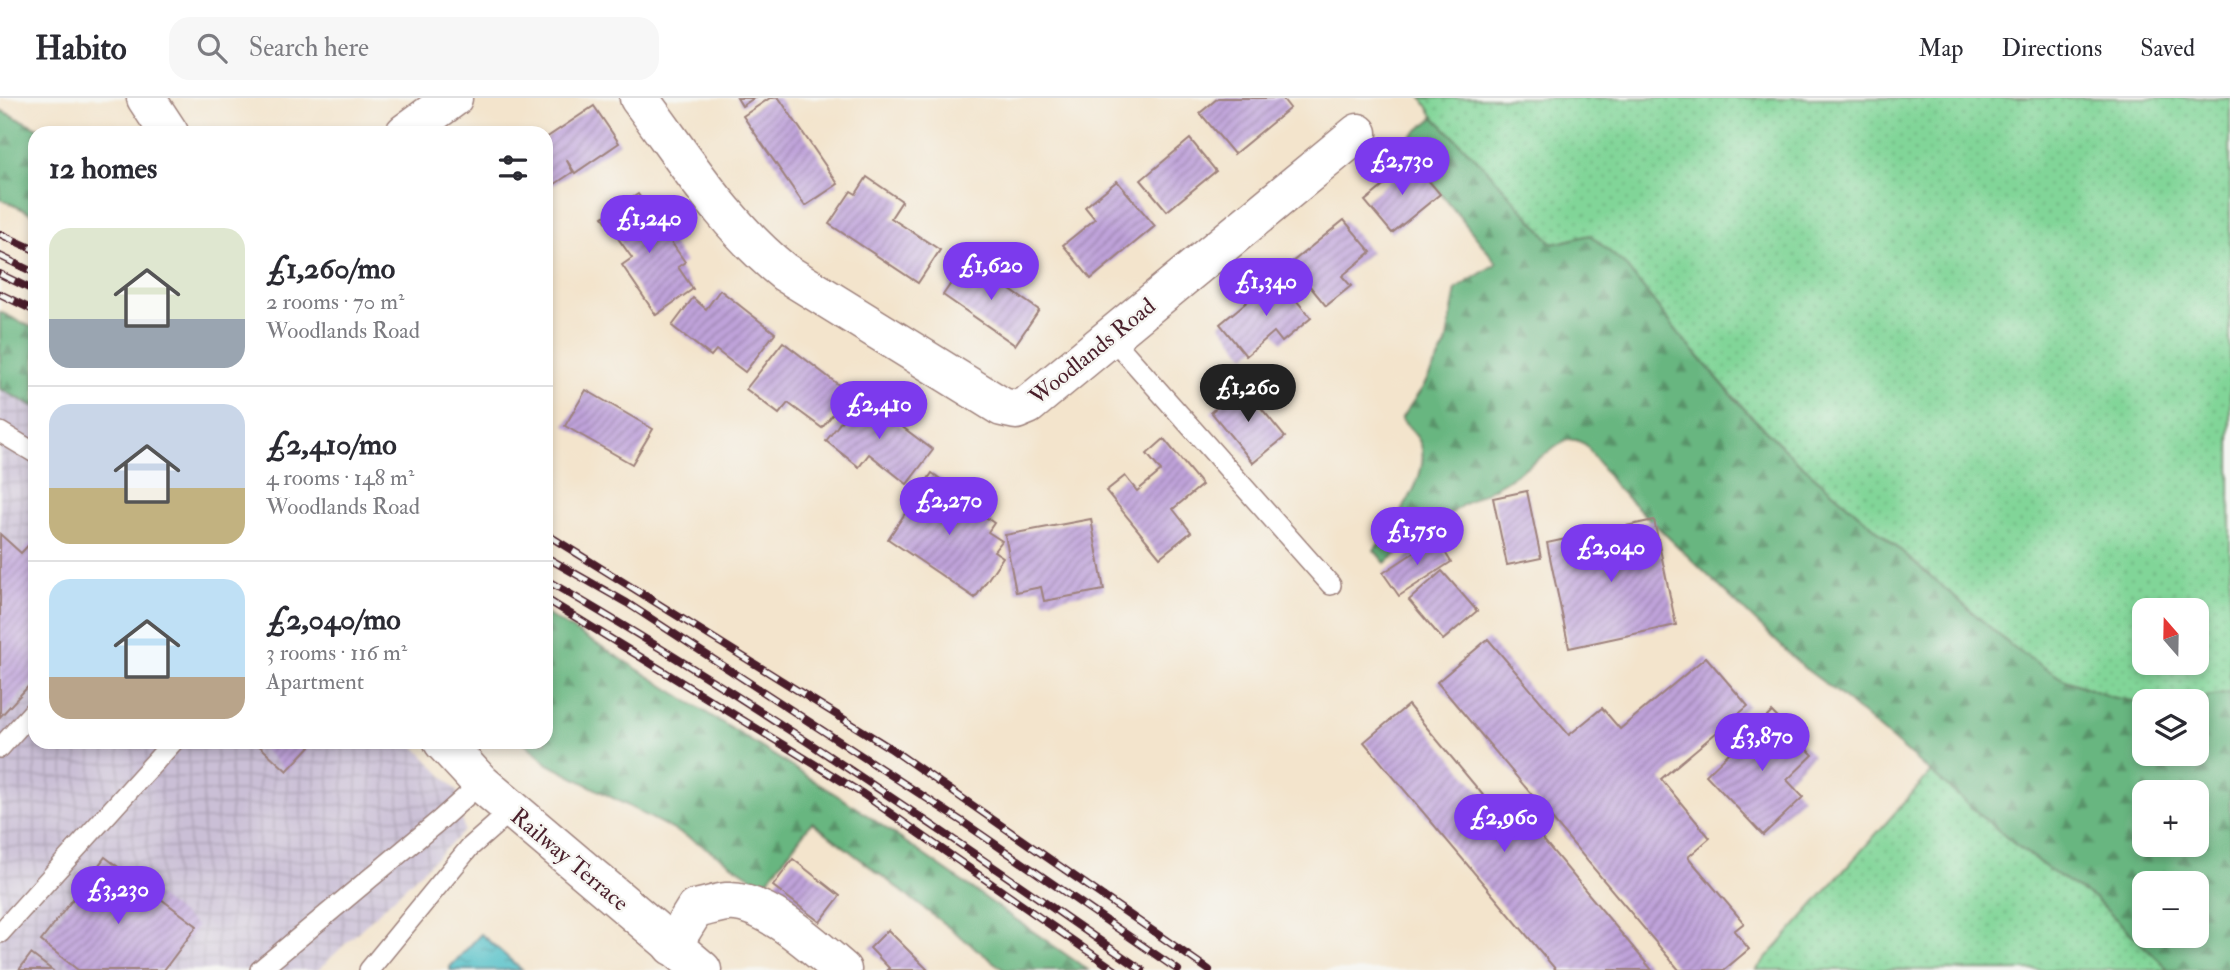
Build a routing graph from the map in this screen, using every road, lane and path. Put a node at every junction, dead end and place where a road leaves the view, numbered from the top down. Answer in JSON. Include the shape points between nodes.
{"nodes":[{"id":1,"x":146,"y":98,"type":"edge"},
{"id":2,"x":453,"y":98,"type":"edge"},
{"id":3,"x":639,"y":98,"type":"edge"},
{"id":4,"x":164,"y":126,"type":"edge"},
{"id":5,"x":415,"y":126,"type":"edge"},
{"id":6,"x":1358,"y":133,"type":"dead end"},
{"id":7,"x":1111,"y":337,"type":"junction"},
{"id":8,"x":0,"y":432,"type":"edge"},
{"id":9,"x":28,"y":449,"type":"edge"},
{"id":10,"x":1331,"y":585,"type":"dead end"},
{"id":11,"x":28,"y":717,"type":"edge"},
{"id":12,"x":0,"y":748,"type":"edge"},
{"id":13,"x":167,"y":749,"type":"edge"},
{"id":14,"x":449,"y":749,"type":"edge"},
{"id":15,"x":481,"y":783,"type":"junction"},
{"id":16,"x":512,"y":810,"type":"junction"},
{"id":17,"x":0,"y":933,"type":"edge"},
{"id":18,"x":671,"y":946,"type":"junction"},
{"id":19,"x":260,"y":970,"type":"edge"},
{"id":20,"x":369,"y":970,"type":"edge"},
{"id":21,"x":702,"y":970,"type":"edge"},
{"id":22,"x":842,"y":970,"type":"edge"}],
"edges":[{"from":1,"to":4,"type":"street"},
{"from":2,"to":5,"type":"street"},
{"from":3,"to":7,"type":"street","name":"Woodlands Road","via":[[736,229],[760,253],[1002,407],[1016,410],[1028,405]]},
{"from":6,"to":7,"type":"street","name":"Woodlands Road"},
{"from":7,"to":10,"type":"lane"},
{"from":8,"to":9,"type":"lane"},
{"from":11,"to":12,"type":"lane"},
{"from":13,"to":17,"type":"lane"},
{"from":14,"to":15,"type":"street","name":"Railway Terrace"},
{"from":15,"to":16,"type":"street","name":"Railway Terrace"},
{"from":15,"to":19,"type":"lane"},
{"from":16,"to":18,"type":"street","name":"Railway Terrace"},
{"from":16,"to":20,"type":"lane","via":[[469,848]]},
{"from":18,"to":21,"type":"street","name":"Railway Terrace"},
{"from":18,"to":22,"type":"street","via":[[695,909],[730,902],[761,910],[792,928]]}]}
